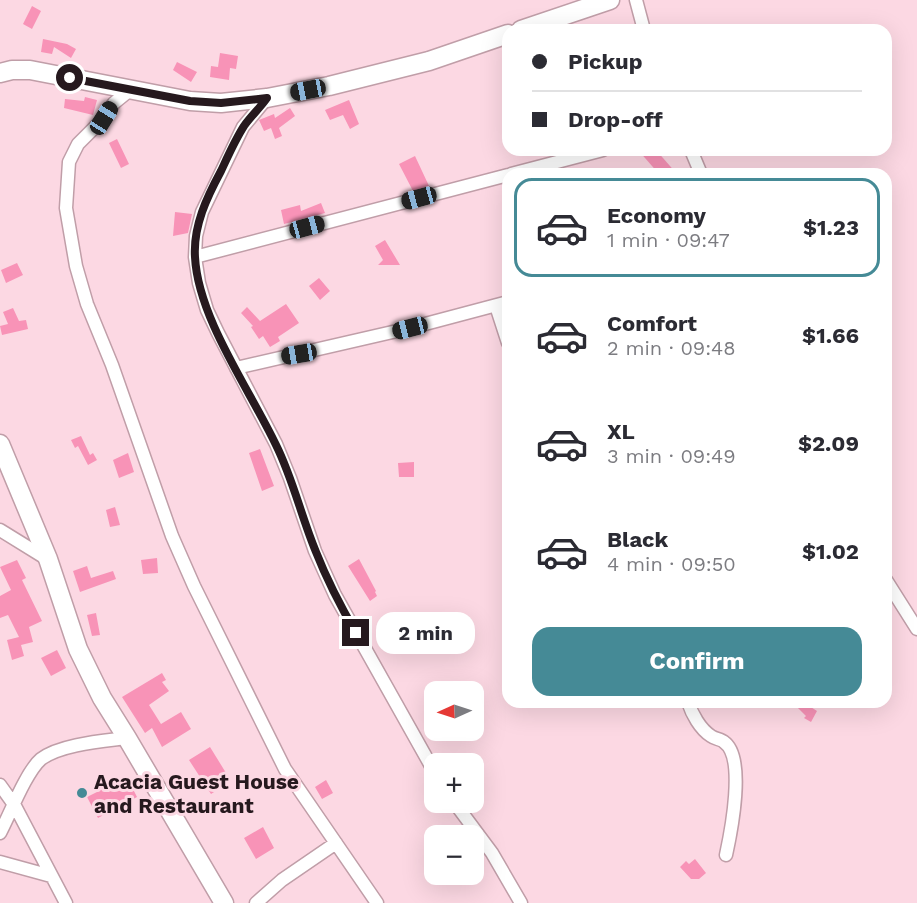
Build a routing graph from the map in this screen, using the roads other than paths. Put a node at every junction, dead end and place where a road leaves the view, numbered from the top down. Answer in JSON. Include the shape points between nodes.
{"nodes":[{"id":1,"x":610,"y":0,"type":"edge"},
{"id":2,"x":636,"y":0,"type":"edge"},
{"id":3,"x":539,"y":24,"type":"edge"},
{"id":4,"x":642,"y":24,"type":"edge"},
{"id":5,"x":502,"y":36,"type":"edge"},
{"id":6,"x":0,"y":73,"type":"edge"},
{"id":7,"x":129,"y":90,"type":"junction"},
{"id":8,"x":267,"y":98,"type":"junction"},
{"id":9,"x":580,"y":156,"type":"edge"},
{"id":10,"x":533,"y":168,"type":"edge"},
{"id":11,"x":502,"y":176,"type":"edge"},
{"id":12,"x":195,"y":257,"type":"junction"},
{"id":13,"x":502,"y":304,"type":"edge"},
{"id":14,"x":236,"y":368,"type":"junction"},
{"id":15,"x":0,"y":444,"type":"edge"},
{"id":16,"x":0,"y":530,"type":"edge"},
{"id":17,"x":48,"y":559,"type":"junction"},
{"id":18,"x":892,"y":589,"type":"edge"},
{"id":19,"x":917,"y":629,"type":"edge"},
{"id":20,"x":690,"y":708,"type":"edge"},
{"id":21,"x":128,"y":738,"type":"junction"},
{"id":22,"x":424,"y":753,"type":"edge"},
{"id":23,"x":0,"y":785,"type":"edge"},
{"id":24,"x":15,"y":806,"type":"junction"},
{"id":25,"x":462,"y":813,"type":"edge"},
{"id":26,"x":0,"y":832,"type":"edge"},
{"id":27,"x":336,"y":843,"type":"junction"},
{"id":28,"x":726,"y":855,"type":"dead end"},
{"id":29,"x":0,"y":862,"type":"edge"},
{"id":30,"x":51,"y":876,"type":"junction"},
{"id":31,"x":66,"y":903,"type":"edge"},
{"id":32,"x":224,"y":903,"type":"edge"},
{"id":33,"x":256,"y":903,"type":"edge"},
{"id":34,"x":377,"y":903,"type":"edge"},
{"id":35,"x":521,"y":903,"type":"edge"}],
"edges":[{"from":1,"to":3,"type":"main road"},
{"from":2,"to":4,"type":"street"},
{"from":5,"to":8,"type":"main road","via":[[429,61]]},
{"from":6,"to":7,"type":"main road","via":[[30,70]]},
{"from":7,"to":8,"type":"main road","via":[[221,103]]},
{"from":7,"to":27,"type":"street","via":[[78,144],[69,162],[66,208],[76,266],[172,536],[194,586],[285,769]]},
{"from":8,"to":12,"type":"street","via":[[243,127],[213,186],[202,212]]},
{"from":9,"to":10,"type":"street"},
{"from":11,"to":12,"type":"street"},
{"from":12,"to":14,"type":"street","via":[[207,310]]},
{"from":13,"to":14,"type":"street"},
{"from":14,"to":22,"type":"street","via":[[276,444],[335,595]]},
{"from":15,"to":17,"type":"main road"},
{"from":16,"to":17,"type":"street"},
{"from":17,"to":21,"type":"main road","via":[[78,649],[102,698]]},
{"from":18,"to":19,"type":"street"},
{"from":20,"to":28,"type":"street","via":[[710,736],[726,742],[735,757],[736,789]]},
{"from":21,"to":24,"type":"street","via":[[74,747],[42,759],[31,772]]},
{"from":21,"to":32,"type":"main road"},
{"from":23,"to":24,"type":"street"},
{"from":24,"to":26,"type":"street"},
{"from":24,"to":30,"type":"street"},
{"from":25,"to":35,"type":"street","via":[[492,853]]},
{"from":27,"to":33,"type":"street"},
{"from":27,"to":34,"type":"street"},
{"from":29,"to":30,"type":"street"},
{"from":30,"to":31,"type":"street"}]}
